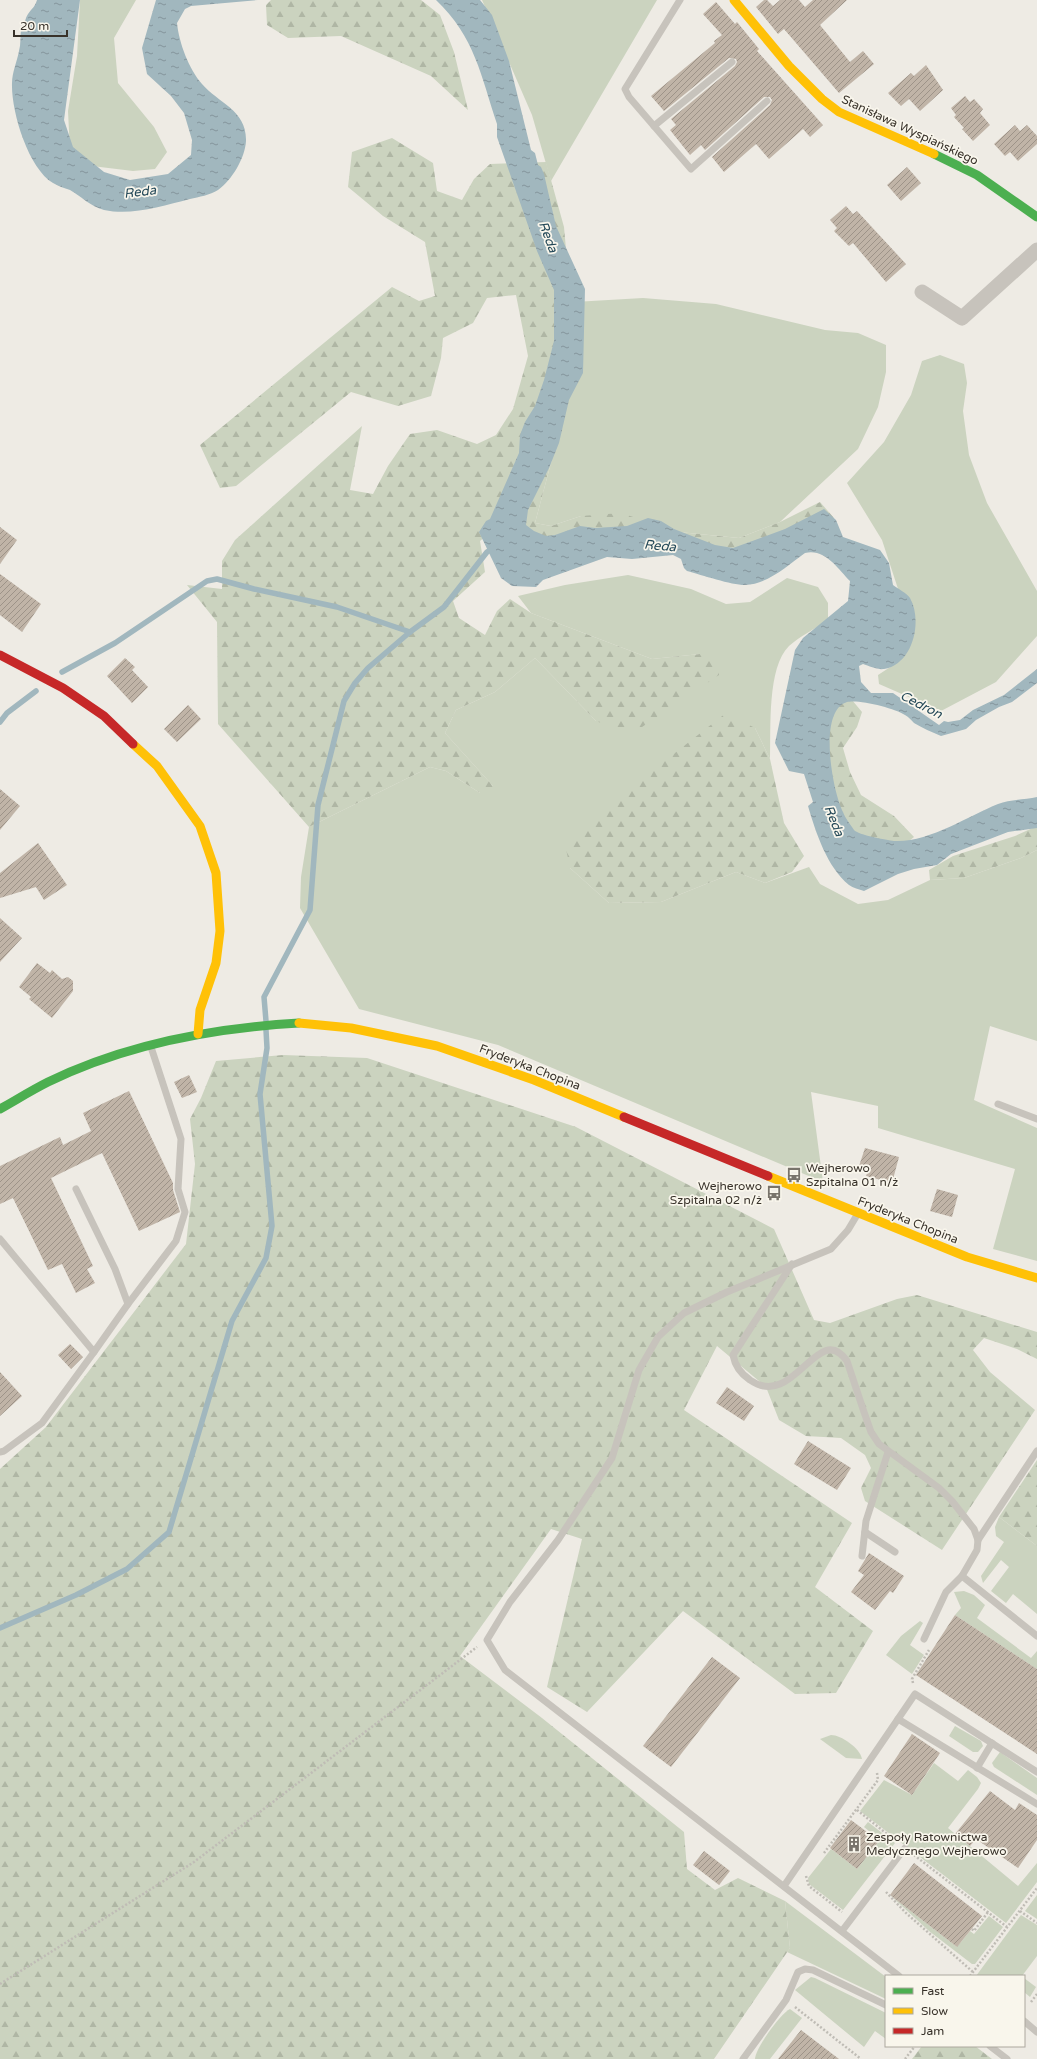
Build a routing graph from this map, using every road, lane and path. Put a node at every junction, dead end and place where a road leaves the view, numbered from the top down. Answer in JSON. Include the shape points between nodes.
{"nodes":[{"id":1,"x":680,"y":0,"type":"edge"},
{"id":2,"x":734,"y":0,"type":"edge"},
{"id":3,"x":732,"y":62,"type":"dead end"},
{"id":4,"x":767,"y":101,"type":"dead end"},
{"id":5,"x":654,"y":126,"type":"junction"},
{"id":6,"x":1037,"y":217,"type":"edge"},
{"id":7,"x":1037,"y":250,"type":"edge"},
{"id":8,"x":922,"y":292,"type":"dead end"},
{"id":9,"x":0,"y":656,"type":"edge"},
{"id":10,"x":198,"y":1034,"type":"junction"},
{"id":11,"x":150,"y":1044,"type":"junction"},
{"id":12,"x":998,"y":1104,"type":"dead end"},
{"id":13,"x":0,"y":1109,"type":"edge"},
{"id":14,"x":1037,"y":1119,"type":"edge"},
{"id":15,"x":76,"y":1189,"type":"dead end"},
{"id":16,"x":858,"y":1213,"type":"junction"},
{"id":17,"x":0,"y":1239,"type":"edge"},
{"id":18,"x":792,"y":1264,"type":"junction"},
{"id":19,"x":1037,"y":1278,"type":"edge"},
{"id":20,"x":128,"y":1304,"type":"junction"},
{"id":21,"x":94,"y":1352,"type":"junction"},
{"id":22,"x":1037,"y":1451,"type":"edge"},
{"id":23,"x":0,"y":1452,"type":"edge"},
{"id":24,"x":888,"y":1452,"type":"junction"},
{"id":25,"x":865,"y":1532,"type":"junction"},
{"id":26,"x":978,"y":1540,"type":"junction"},
{"id":27,"x":895,"y":1552,"type":"dead end"},
{"id":28,"x":862,"y":1556,"type":"dead end"},
{"id":29,"x":962,"y":1576,"type":"junction"},
{"id":30,"x":1037,"y":1636,"type":"edge"},
{"id":31,"x":924,"y":1639,"type":"dead end"},
{"id":32,"x":487,"y":1640,"type":"junction"},
{"id":33,"x":926,"y":1655,"type":"dead end"},
{"id":34,"x":912,"y":1679,"type":"dead end"},
{"id":35,"x":898,"y":1719,"type":"junction"},
{"id":36,"x":992,"y":1744,"type":"junction"},
{"id":37,"x":873,"y":1756,"type":"junction"},
{"id":38,"x":977,"y":1768,"type":"junction"},
{"id":39,"x":1037,"y":1772,"type":"edge"},
{"id":40,"x":1037,"y":1804,"type":"edge"},
{"id":41,"x":857,"y":1810,"type":"junction"},
{"id":42,"x":905,"y":1848,"type":"junction"},
{"id":43,"x":820,"y":1858,"type":"dead end"},
{"id":44,"x":811,"y":1870,"type":"dead end"},
{"id":45,"x":784,"y":1886,"type":"junction"},
{"id":46,"x":1037,"y":1888,"type":"edge"},
{"id":47,"x":880,"y":1896,"type":"dead end"},
{"id":48,"x":1020,"y":1911,"type":"junction"},
{"id":49,"x":988,"y":1912,"type":"junction"},
{"id":50,"x":851,"y":1919,"type":"junction"},
{"id":51,"x":1037,"y":1923,"type":"edge"},
{"id":52,"x":1008,"y":1927,"type":"junction"},
{"id":53,"x":972,"y":1929,"type":"dead end"},
{"id":54,"x":842,"y":1931,"type":"junction"},
{"id":55,"x":973,"y":1972,"type":"junction"},
{"id":56,"x":898,"y":1975,"type":"edge"},
{"id":57,"x":971,"y":1975,"type":"edge"},
{"id":58,"x":0,"y":1984,"type":"edge"},
{"id":59,"x":1037,"y":1994,"type":"edge"},
{"id":60,"x":786,"y":2000,"type":"junction"},
{"id":61,"x":1031,"y":2002,"type":"dead end"},
{"id":62,"x":885,"y":2005,"type":"edge"},
{"id":63,"x":1025,"y":2023,"type":"edge"},
{"id":64,"x":1037,"y":2032,"type":"edge"},
{"id":65,"x":914,"y":2047,"type":"edge"},
{"id":66,"x":991,"y":2047,"type":"edge"},
{"id":67,"x":744,"y":2059,"type":"edge"},
{"id":68,"x":861,"y":2059,"type":"edge"},
{"id":69,"x":905,"y":2059,"type":"edge"},
{"id":70,"x":1007,"y":2059,"type":"edge"}],
"edges":[{"from":1,"to":5,"type":"lane","via":[[625,90]]},
{"from":2,"to":6,"type":"street","name":"Stanisława Wyspiańskiego","via":[[789,66],[838,112],[977,175]]},
{"from":3,"to":5,"type":"lane"},
{"from":4,"to":5,"type":"lane","via":[[691,168]]},
{"from":7,"to":8,"type":"street","via":[[962,318]]},
{"from":9,"to":10,"type":"street","via":[[63,688],[104,716],[157,766],[200,826],[216,873],[220,931],[216,963],[200,1010]]},
{"from":10,"to":11,"type":"street","name":"Fryderyka Chopina"},
{"from":10,"to":16,"type":"street","name":"Fryderyka Chopina","via":[[252,1026],[303,1023],[351,1028],[437,1046],[534,1080]]},
{"from":11,"to":13,"type":"street","name":"Fryderyka Chopina","via":[[101,1060],[48,1082]]},
{"from":11,"to":20,"type":"lane","via":[[181,1139],[178,1189],[185,1212],[176,1241]]},
{"from":12,"to":14,"type":"lane"},
{"from":15,"to":20,"type":"lane","via":[[115,1269]]},
{"from":16,"to":18,"type":"lane","via":[[848,1230],[831,1249]]},
{"from":16,"to":19,"type":"street","name":"Fryderyka Chopina","via":[[967,1257]]},
{"from":17,"to":21,"type":"lane"},
{"from":18,"to":24,"type":"lane","via":[[733,1355],[734,1363],[744,1376],[761,1386],[772,1387],[792,1378],[818,1354],[830,1350],[840,1352],[848,1361],[871,1432]]},
{"from":18,"to":32,"type":"lane","via":[[684,1313],[658,1337],[639,1370],[612,1458],[558,1540],[510,1602]]},
{"from":20,"to":21,"type":"lane"},
{"from":21,"to":23,"type":"lane","via":[[42,1423]]},
{"from":22,"to":26,"type":"lane"},
{"from":24,"to":25,"type":"lane","via":[[866,1521]]},
{"from":24,"to":26,"type":"lane","via":[[939,1488],[974,1529]]},
{"from":25,"to":27,"type":"lane"},
{"from":25,"to":28,"type":"lane"},
{"from":26,"to":29,"type":"lane","via":[[977,1550]]},
{"from":29,"to":30,"type":"lane"},
{"from":29,"to":31,"type":"lane","via":[[946,1592]]},
{"from":32,"to":45,"type":"lane","via":[[505,1670]]},
{"from":32,"to":58,"type":"path","via":[[194,1862]]},
{"from":33,"to":34,"type":"path"},
{"from":35,"to":36,"type":"lane","via":[[915,1694]]},
{"from":35,"to":37,"type":"lane"},
{"from":35,"to":38,"type":"lane"},
{"from":36,"to":38,"type":"lane"},
{"from":36,"to":39,"type":"lane"},
{"from":37,"to":41,"type":"path","via":[[878,1780]]},
{"from":37,"to":45,"type":"lane"},
{"from":38,"to":40,"type":"lane"},
{"from":41,"to":42,"type":"path"},
{"from":41,"to":43,"type":"path"},
{"from":42,"to":49,"type":"path"},
{"from":42,"to":50,"type":"lane"},
{"from":44,"to":50,"type":"path","via":[[806,1876],[809,1886]]},
{"from":45,"to":54,"type":"lane"},
{"from":46,"to":48,"type":"path"},
{"from":47,"to":55,"type":"path","via":[[884,1890],[906,1913]]},
{"from":48,"to":51,"type":"path"},
{"from":48,"to":52,"type":"path"},
{"from":49,"to":52,"type":"path"},
{"from":49,"to":53,"type":"path","via":[[974,1931]]},
{"from":50,"to":54,"type":"lane"},
{"from":52,"to":55,"type":"path"},
{"from":54,"to":56,"type":"lane"},
{"from":55,"to":57,"type":"path"},
{"from":59,"to":61,"type":"path"},
{"from":60,"to":62,"type":"lane","via":[[798,1972],[805,1969],[813,1970]]},
{"from":60,"to":67,"type":"lane"},
{"from":60,"to":68,"type":"path"},
{"from":63,"to":64,"type":"lane"},
{"from":65,"to":69,"type":"path"},
{"from":66,"to":70,"type":"lane"}]}
